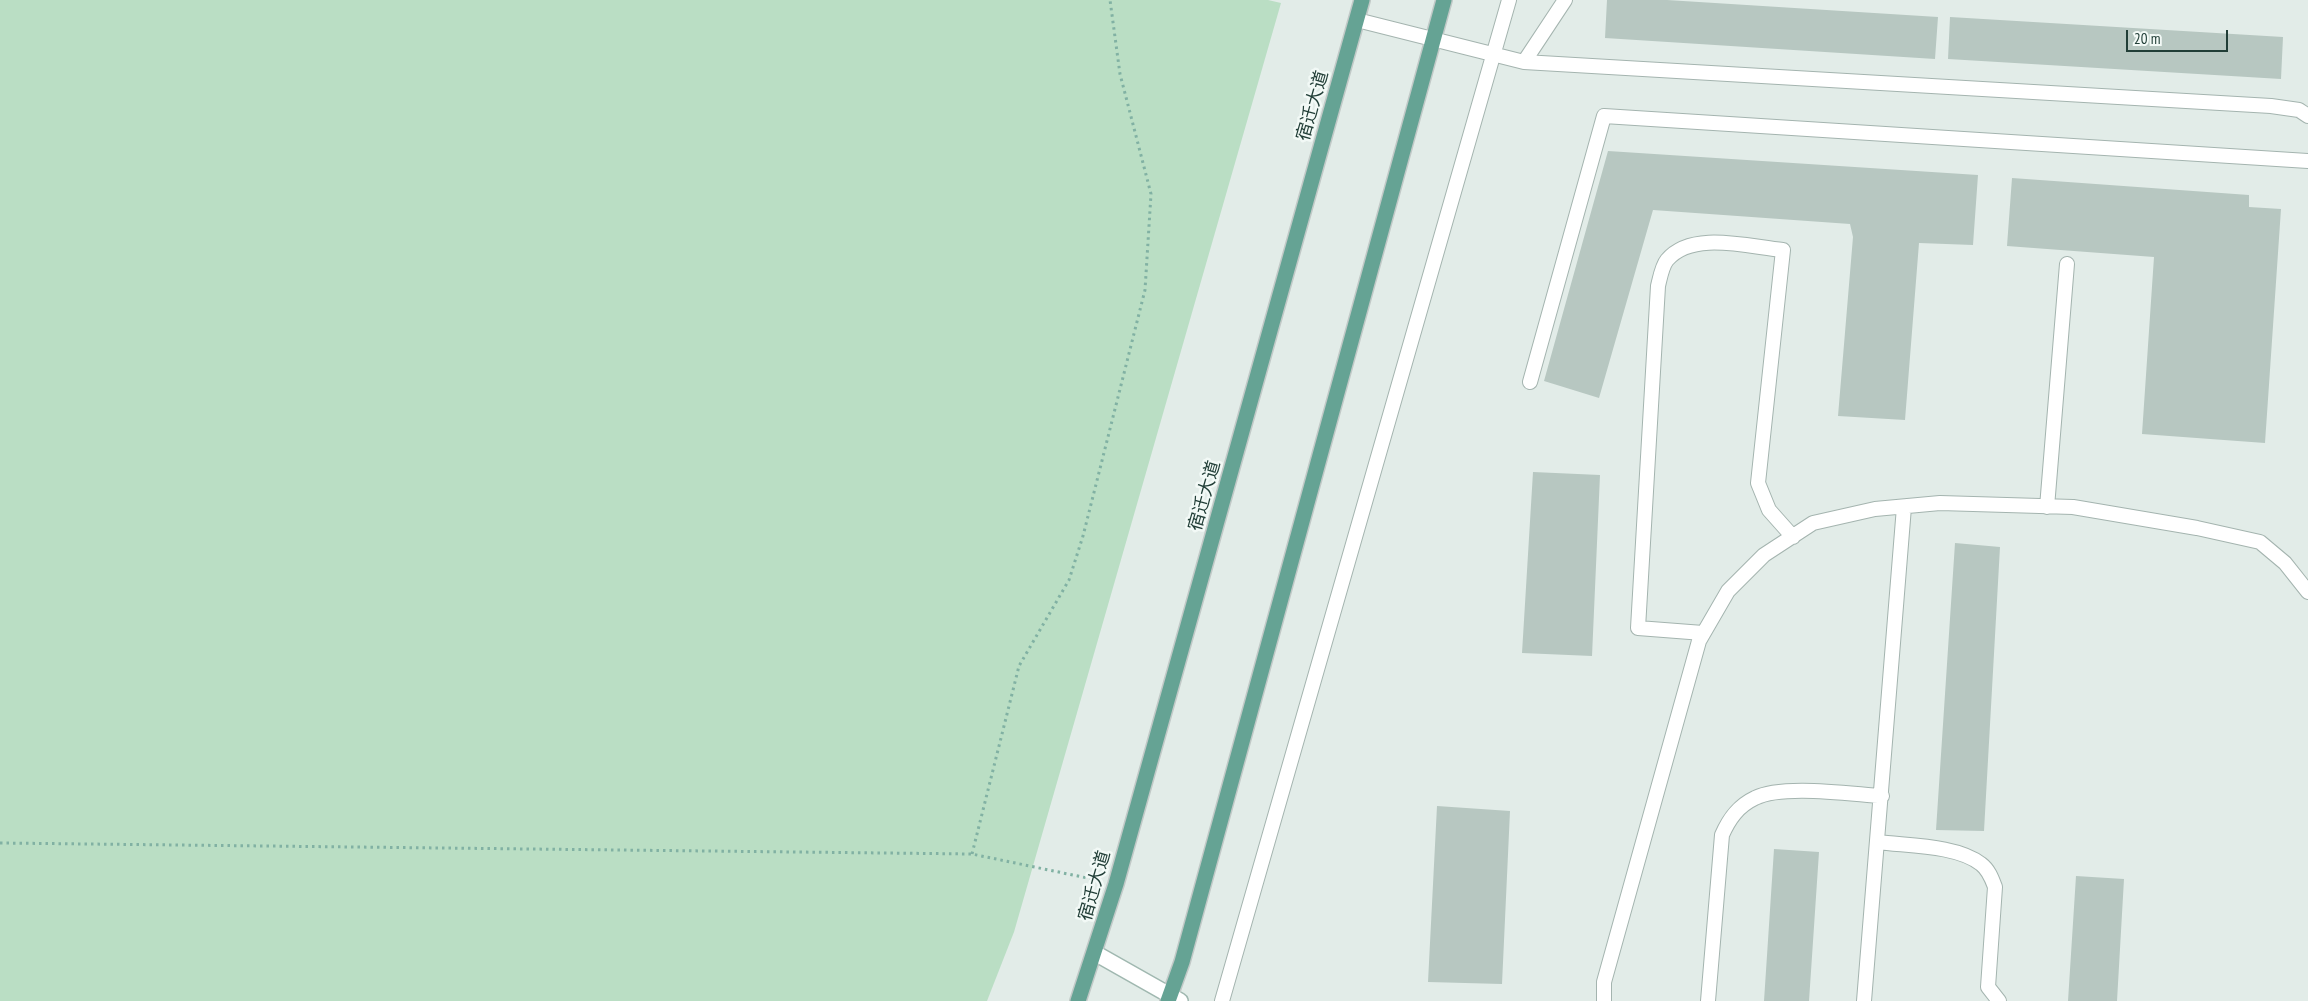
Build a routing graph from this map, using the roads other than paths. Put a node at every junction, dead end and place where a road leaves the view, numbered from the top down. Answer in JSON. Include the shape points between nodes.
{"nodes":[{"id":1,"x":1362,"y":0,"type":"edge"},
{"id":2,"x":1444,"y":0,"type":"edge"},
{"id":3,"x":1509,"y":0,"type":"edge"},
{"id":4,"x":1565,"y":0,"type":"edge"},
{"id":5,"x":1357,"y":20,"type":"junction"},
{"id":6,"x":1433,"y":40,"type":"junction"},
{"id":7,"x":1494,"y":54,"type":"junction"},
{"id":8,"x":1524,"y":62,"type":"junction"},
{"id":9,"x":2308,"y":116,"type":"edge"},
{"id":10,"x":2308,"y":160,"type":"edge"},
{"id":11,"x":2067,"y":264,"type":"dead end"},
{"id":12,"x":1530,"y":382,"type":"dead end"},
{"id":13,"x":2047,"y":506,"type":"junction"},
{"id":14,"x":1904,"y":507,"type":"junction"},
{"id":15,"x":1793,"y":537,"type":"junction"},
{"id":16,"x":2308,"y":592,"type":"edge"},
{"id":17,"x":1703,"y":633,"type":"junction"},
{"id":18,"x":1882,"y":796,"type":"junction"},
{"id":19,"x":1878,"y":842,"type":"junction"},
{"id":20,"x":1095,"y":953,"type":"junction"},
{"id":21,"x":1173,"y":999,"type":"edge"},
{"id":22,"x":1078,"y":1001,"type":"edge"},
{"id":23,"x":1222,"y":1001,"type":"edge"},
{"id":24,"x":1604,"y":1001,"type":"edge"},
{"id":25,"x":1708,"y":1001,"type":"edge"},
{"id":26,"x":1864,"y":1001,"type":"edge"},
{"id":27,"x":1999,"y":1001,"type":"edge"}],
"edges":[{"from":1,"to":5,"type":"main road","name":"宿迁大道"},
{"from":2,"to":6,"type":"main road"},
{"from":3,"to":7,"type":"lane"},
{"from":4,"to":8,"type":"lane"},
{"from":5,"to":6,"type":"lane"},
{"from":5,"to":20,"type":"main road","name":"宿迁大道"},
{"from":6,"to":7,"type":"lane"},
{"from":6,"to":21,"type":"main road"},
{"from":7,"to":8,"type":"lane"},
{"from":7,"to":23,"type":"lane"},
{"from":8,"to":9,"type":"lane","via":[[2271,106],[2299,110]]},
{"from":10,"to":12,"type":"lane","via":[[1604,116]]},
{"from":11,"to":13,"type":"lane"},
{"from":13,"to":14,"type":"lane","via":[[1940,504]]},
{"from":13,"to":16,"type":"lane","via":[[2073,507],[2260,542],[2285,563]]},
{"from":14,"to":15,"type":"lane","via":[[1874,510],[1813,524]]},
{"from":14,"to":18,"type":"lane"},
{"from":15,"to":17,"type":"lane","via":[[1764,555],[1728,591]]},
{"from":15,"to":17,"type":"lane","via":[[1769,510],[1758,483],[1783,250],[1703,242],[1685,246],[1666,261],[1658,286],[1638,628]]},
{"from":17,"to":24,"type":"lane","via":[[1604,982]]},
{"from":18,"to":19,"type":"lane"},
{"from":18,"to":25,"type":"lane","via":[[1782,791],[1756,797],[1740,807],[1728,821],[1722,835]]},
{"from":19,"to":26,"type":"lane"},
{"from":19,"to":27,"type":"lane","via":[[1951,851],[1982,864],[1995,888],[1988,987]]},
{"from":20,"to":21,"type":"main road"},
{"from":20,"to":22,"type":"main road","name":"宿迁大道"}]}
